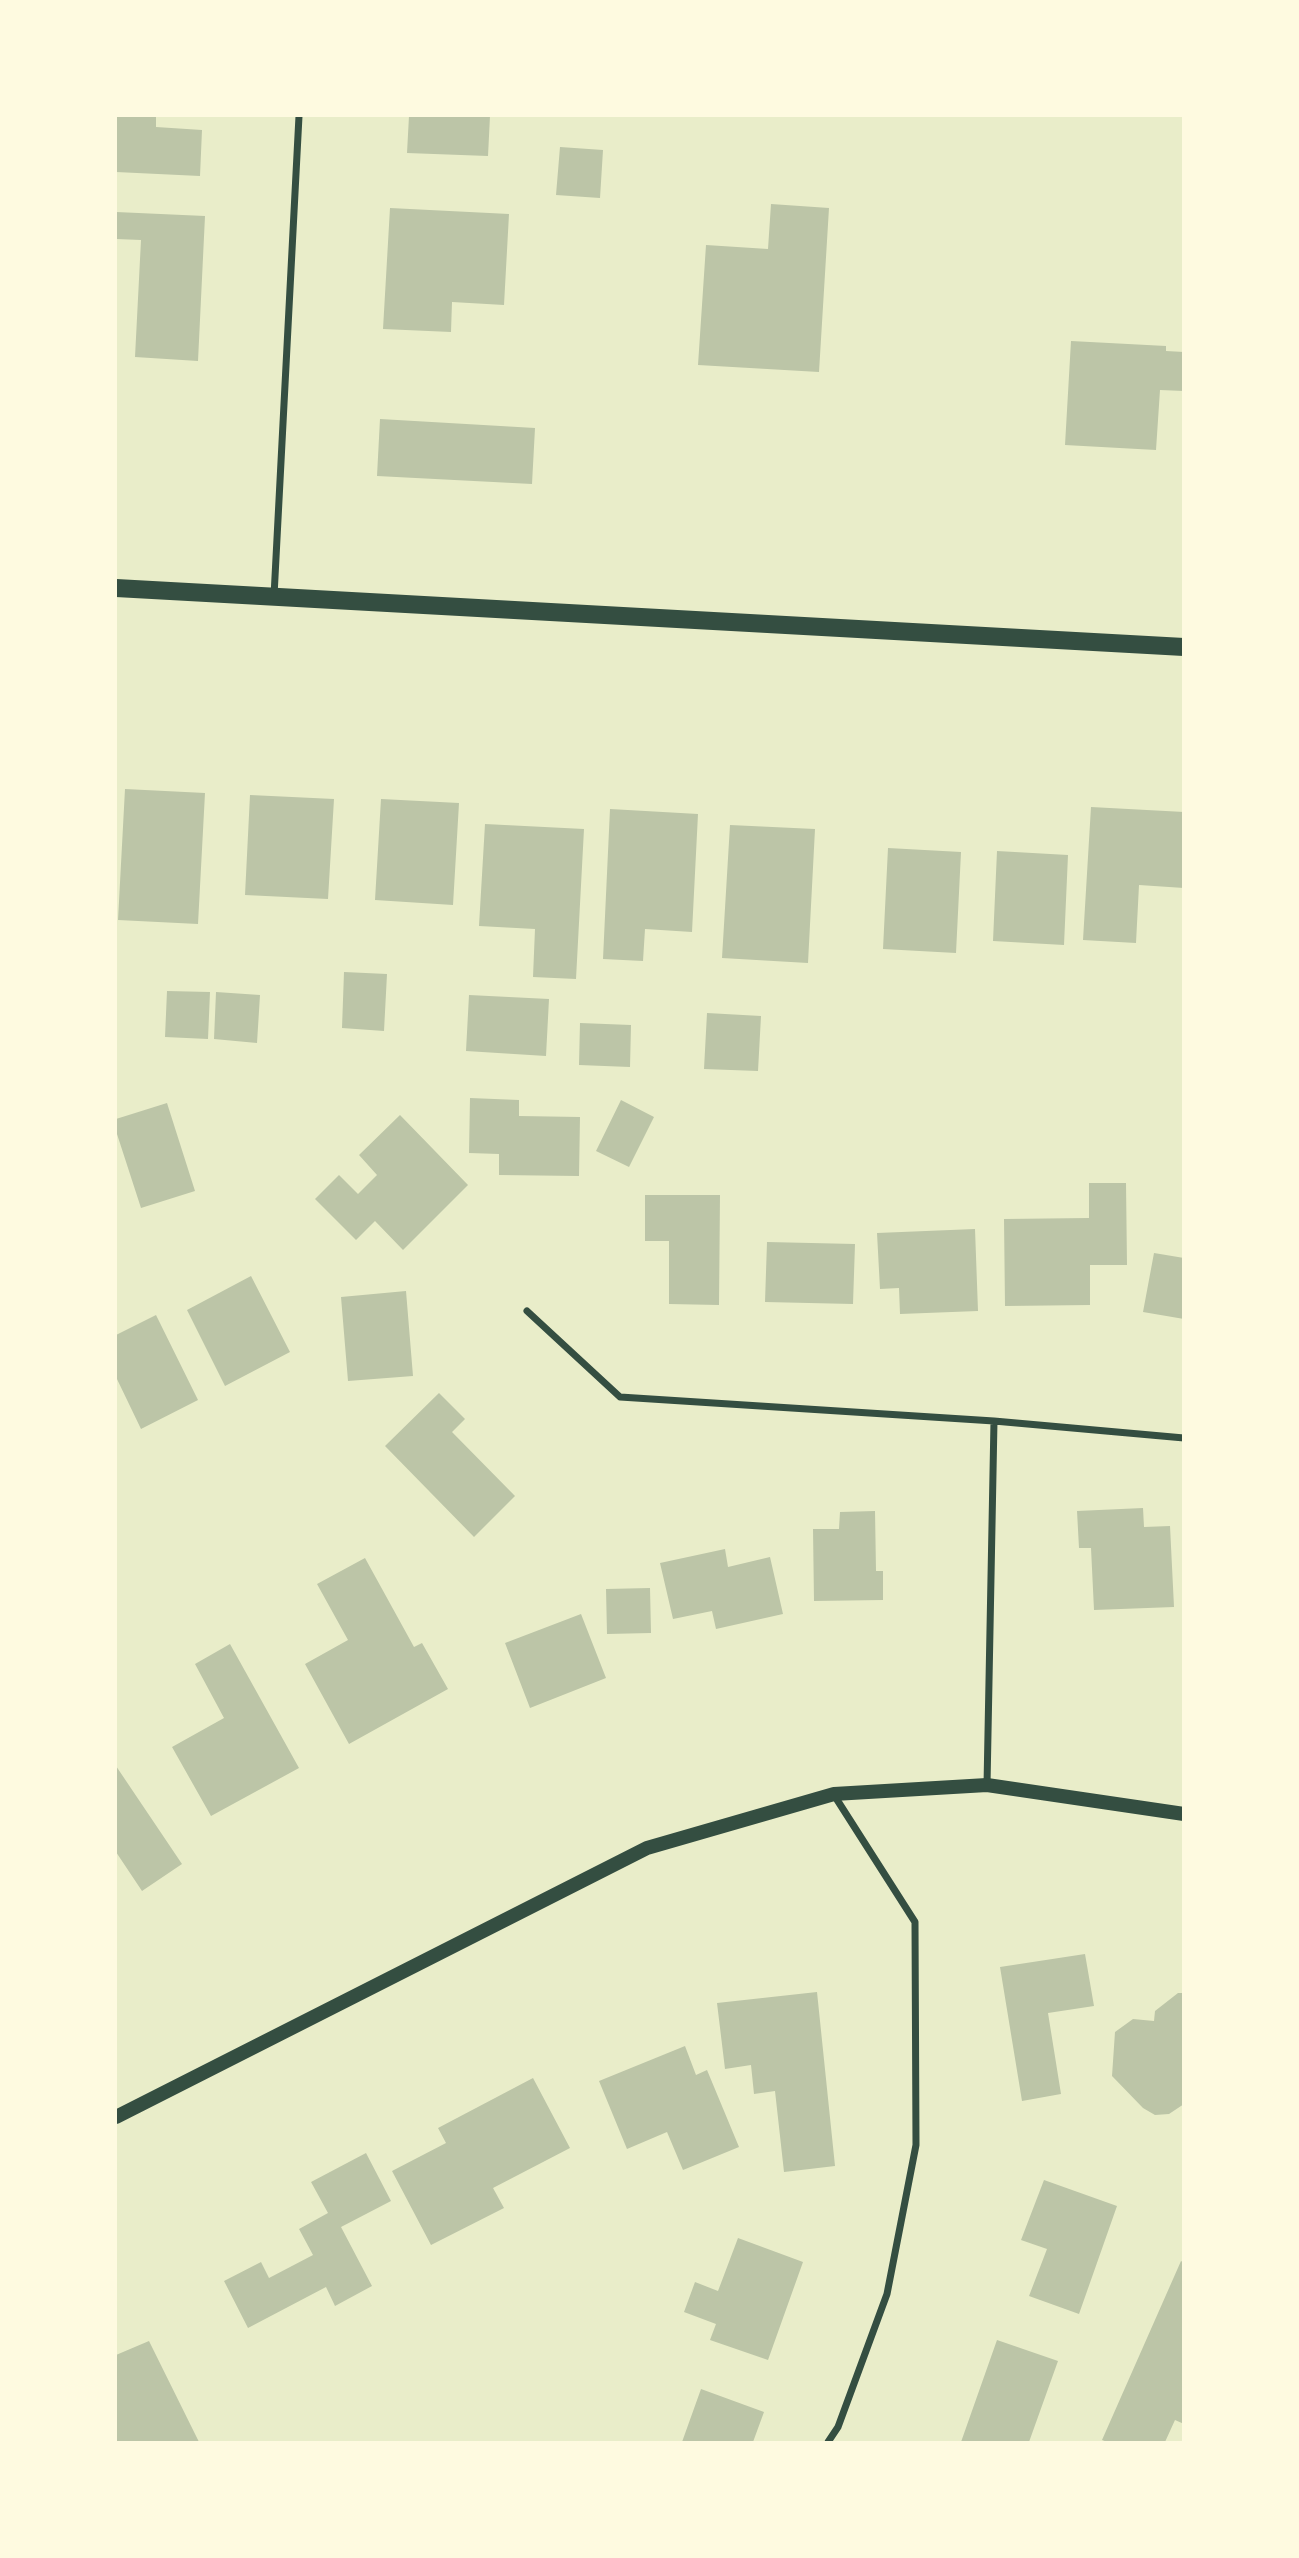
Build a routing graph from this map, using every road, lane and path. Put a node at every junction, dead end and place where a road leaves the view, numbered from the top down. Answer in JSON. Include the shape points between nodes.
{"nodes":[{"id":1,"x":299,"y":116,"type":"edge"},
{"id":2,"x":116,"y":587,"type":"edge"},
{"id":3,"x":274,"y":596,"type":"junction"},
{"id":4,"x":1184,"y":648,"type":"edge"},
{"id":5,"x":527,"y":1311,"type":"dead end"},
{"id":6,"x":994,"y":1421,"type":"junction"},
{"id":7,"x":1184,"y":1438,"type":"edge"},
{"id":8,"x":987,"y":1785,"type":"junction"},
{"id":9,"x":834,"y":1794,"type":"junction"},
{"id":10,"x":1184,"y":1814,"type":"edge"},
{"id":11,"x":116,"y":2117,"type":"edge"},
{"id":12,"x":828,"y":2442,"type":"edge"}],
"edges":[{"from":1,"to":3,"type":"street"},
{"from":2,"to":3,"type":"main road"},
{"from":3,"to":4,"type":"main road"},
{"from":5,"to":6,"type":"street","via":[[621,1397]]},
{"from":6,"to":7,"type":"street"},
{"from":6,"to":8,"type":"street"},
{"from":8,"to":9,"type":"main road"},
{"from":8,"to":10,"type":"main road"},
{"from":9,"to":11,"type":"main road","via":[[647,1848]]},
{"from":9,"to":12,"type":"street","via":[[915,1922],[916,2146],[887,2294],[838,2427]]}]}
